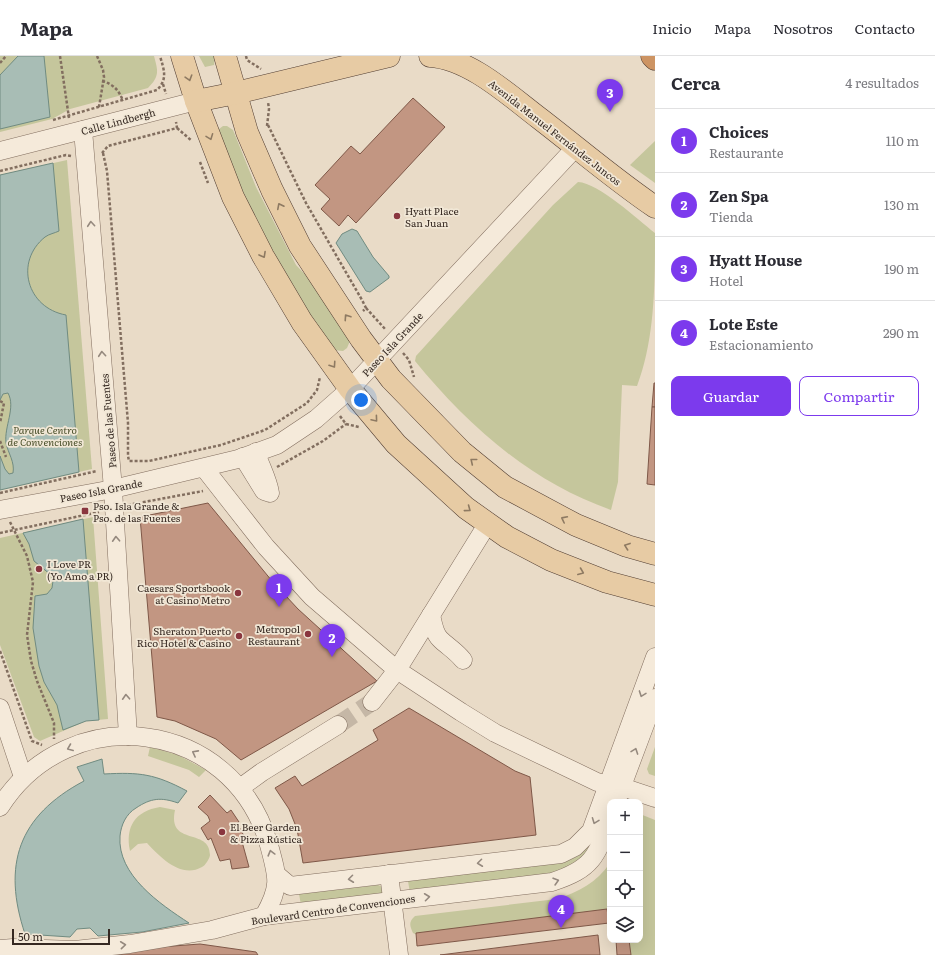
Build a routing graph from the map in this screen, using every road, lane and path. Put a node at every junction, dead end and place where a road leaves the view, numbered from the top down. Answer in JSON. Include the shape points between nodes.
{"nodes":[{"id":1,"x":6,"y":56,"type":"edge"},
{"id":2,"x":97,"y":56,"type":"edge"},
{"id":3,"x":160,"y":56,"type":"edge"},
{"id":4,"x":182,"y":56,"type":"edge"},
{"id":5,"x":225,"y":56,"type":"edge"},
{"id":6,"x":389,"y":56,"type":"edge"},
{"id":7,"x":430,"y":56,"type":"edge"},
{"id":8,"x":652,"y":56,"type":"edge"},
{"id":9,"x":655,"y":59,"type":"edge"},
{"id":10,"x":464,"y":61,"type":"edge"},
{"id":11,"x":0,"y":63,"type":"edge"},
{"id":12,"x":102,"y":81,"type":"junction"},
{"id":13,"x":163,"y":84,"type":"junction"},
{"id":14,"x":236,"y":93,"type":"junction"},
{"id":15,"x":123,"y":101,"type":"junction"},
{"id":16,"x":196,"y":101,"type":"junction"},
{"id":17,"x":268,"y":101,"type":"dead end"},
{"id":18,"x":99,"y":107,"type":"junction"},
{"id":19,"x":171,"y":107,"type":"junction"},
{"id":20,"x":49,"y":122,"type":"dead end"},
{"id":21,"x":268,"y":125,"type":"junction"},
{"id":22,"x":262,"y":127,"type":"dead end"},
{"id":23,"x":177,"y":128,"type":"junction"},
{"id":24,"x":83,"y":130,"type":"junction"},
{"id":25,"x":196,"y":145,"type":"dead end"},
{"id":26,"x":576,"y":147,"type":"junction"},
{"id":27,"x":0,"y":151,"type":"edge"},
{"id":28,"x":102,"y":153,"type":"junction"},
{"id":29,"x":85,"y":155,"type":"junction"},
{"id":30,"x":0,"y":171,"type":"edge"},
{"id":31,"x":655,"y":207,"type":"edge"},
{"id":32,"x":366,"y":308,"type":"junction"},
{"id":33,"x":361,"y":313,"type":"dead end"},
{"id":34,"x":388,"y":332,"type":"dead end"},
{"id":35,"x":399,"y":347,"type":"dead end"},
{"id":36,"x":377,"y":361,"type":"junction"},
{"id":37,"x":317,"y":370,"type":"dead end"},
{"id":38,"x":415,"y":378,"type":"dead end"},
{"id":39,"x":350,"y":389,"type":"junction"},
{"id":40,"x":0,"y":401,"type":"edge"},
{"id":41,"x":338,"y":414,"type":"dead end"},
{"id":42,"x":0,"y":423,"type":"edge"},
{"id":43,"x":365,"y":428,"type":"dead end"},
{"id":44,"x":0,"y":441,"type":"edge"},
{"id":45,"x":6,"y":457,"type":"dead end"},
{"id":46,"x":129,"y":461,"type":"junction"},
{"id":47,"x":204,"y":468,"type":"junction"},
{"id":48,"x":112,"y":469,"type":"junction"},
{"id":49,"x":113,"y":489,"type":"junction"},
{"id":50,"x":0,"y":493,"type":"edge"},
{"id":51,"x":2,"y":513,"type":"edge"},
{"id":52,"x":488,"y":523,"type":"junction"},
{"id":53,"x":655,"y":554,"type":"edge"},
{"id":54,"x":655,"y":595,"type":"edge"},
{"id":55,"x":431,"y":616,"type":"junction"},
{"id":56,"x":414,"y":642,"type":"junction"},
{"id":57,"x":0,"y":651,"type":"edge"},
{"id":58,"x":655,"y":657,"type":"edge"},
{"id":59,"x":397,"y":670,"type":"junction"},
{"id":60,"x":655,"y":698,"type":"edge"},
{"id":61,"x":372,"y":702,"type":"tunnel mouth"},
{"id":62,"x":0,"y":708,"type":"edge"},
{"id":63,"x":338,"y":725,"type":"tunnel mouth"},
{"id":64,"x":61,"y":736,"type":"dead end"},
{"id":65,"x":128,"y":736,"type":"junction"},
{"id":66,"x":54,"y":747,"type":"junction"},
{"id":67,"x":23,"y":777,"type":"junction"},
{"id":68,"x":240,"y":788,"type":"junction"},
{"id":69,"x":616,"y":791,"type":"edge"},
{"id":70,"x":655,"y":798,"type":"edge"},
{"id":71,"x":0,"y":807,"type":"edge"},
{"id":72,"x":607,"y":825,"type":"edge"},
{"id":73,"x":389,"y":874,"type":"junction"},
{"id":74,"x":277,"y":875,"type":"junction"},
{"id":75,"x":392,"y":901,"type":"junction"},
{"id":76,"x":264,"y":916,"type":"junction"},
{"id":77,"x":0,"y":949,"type":"edge"},
{"id":78,"x":399,"y":955,"type":"edge"}],
"edges":[{"from":1,"to":11,"type":"path"},
{"from":2,"to":12,"type":"path","via":[[103,70]]},
{"from":3,"to":13,"type":"path","via":[[165,78]]},
{"from":4,"to":16,"type":"main road","one_way":true},
{"from":5,"to":14,"type":"main road"},
{"from":6,"to":14,"type":"main road"},
{"from":7,"to":10,"type":"main road","name":"Avenida Manuel Fernández Juncos"},
{"from":8,"to":9,"type":"highway"},
{"from":10,"to":26,"type":"main road","name":"Avenida Manuel Fernández Juncos"},
{"from":12,"to":15,"type":"path","via":[[116,88]]},
{"from":12,"to":18,"type":"path"},
{"from":13,"to":15,"type":"path","via":[[157,90]]},
{"from":13,"to":19,"type":"path"},
{"from":14,"to":16,"type":"main road","name":"Calle Lindbergh"},
{"from":36,"to":14,"type":"main road","one_way":true,"via":[[300,246],[247,132]]},
{"from":15,"to":18,"type":"path"},
{"from":16,"to":19,"type":"street","name":"Calle Lindbergh"},
{"from":16,"to":39,"type":"main road","one_way":true,"via":[[233,196],[263,256],[302,322]]},
{"from":17,"to":21,"type":"path"},
{"from":18,"to":20,"type":"path"},
{"from":19,"to":23,"type":"path"},
{"from":19,"to":24,"type":"street","name":"Calle Lindbergh"},
{"from":21,"to":22,"type":"path"},
{"from":21,"to":32,"type":"path","via":[[306,203]]},
{"from":23,"to":25,"type":"path"},
{"from":23,"to":28,"type":"path","via":[[108,146]]},
{"from":24,"to":27,"type":"street","name":"Calle Lindbergh"},
{"from":24,"to":29,"type":"street","name":"Paseo de las Fuentes"},
{"from":26,"to":31,"type":"main road","name":"Avenida Manuel Fernández Juncos"},
{"from":26,"to":36,"type":"street","name":"Paseo Isla Grande"},
{"from":28,"to":29,"type":"path"},
{"from":28,"to":46,"type":"path","via":[[108,179]]},
{"from":29,"to":30,"type":"path","via":[[66,155]]},
{"from":48,"to":29,"type":"street","name":"Paseo de las Fuentes","one_way":true},
{"from":32,"to":33,"type":"path"},
{"from":32,"to":34,"type":"path"},
{"from":35,"to":38,"type":"path","via":[[409,360]]},
{"from":36,"to":39,"type":"street","name":"Paseo Isla Grande"},
{"from":53,"to":36,"type":"main road","one_way":true,"via":[[627,546],[576,525],[505,487],[462,452],[424,415]]},
{"from":37,"to":46,"type":"path","via":[[320,377],[317,390],[307,403],[264,430],[221,445],[148,461]]},
{"from":39,"to":47,"type":"street","name":"Paseo Isla Grande","via":[[316,419],[277,445]]},
{"from":39,"to":52,"type":"main road","one_way":true,"via":[[396,444],[466,508]]},
{"from":40,"to":42,"type":"path","via":[[4,403]]},
{"from":41,"to":43,"type":"path","via":[[346,424]]},
{"from":44,"to":45,"type":"path"},
{"from":46,"to":48,"type":"path"},
{"from":47,"to":49,"type":"street","name":"Paseo Isla Grande"},
{"from":47,"to":59,"type":"street","via":[[266,548],[312,597]]},
{"from":48,"to":49,"type":"street","name":"Paseo de las Fuentes"},
{"from":48,"to":50,"type":"path"},
{"from":49,"to":51,"type":"street","name":"Paseo Isla Grande"},
{"from":65,"to":49,"type":"street","name":"Paseo de las Fuentes","one_way":true},
{"from":51,"to":66,"type":"path","via":[[10,522],[27,556],[32,577],[28,641],[37,681],[54,722]]},
{"from":52,"to":54,"type":"main road","one_way":true,"via":[[508,537],[552,560],[607,582]]},
{"from":52,"to":55,"type":"street"},
{"from":55,"to":56,"type":"street"},
{"from":55,"to":56,"type":"street","via":[[435,632],[454,649],[462,661],[451,661],[426,644]]},
{"from":56,"to":59,"type":"street"},
{"from":57,"to":66,"type":"path","via":[[32,741],[42,746]]},
{"from":58,"to":69,"type":"street","one_way":true},
{"from":59,"to":61,"type":"street"},
{"from":59,"to":69,"type":"street","via":[[495,733]]},
{"from":69,"to":60,"type":"street","one_way":true},
{"from":62,"to":67,"type":"street"},
{"from":63,"to":68,"type":"street"},
{"from":64,"to":66,"type":"path"},
{"from":65,"to":66,"type":"street","one_way":true,"via":[[101,738],[70,748]]},
{"from":68,"to":65,"type":"street","one_way":true,"via":[[216,765],[186,748],[166,740]]},
{"from":66,"to":67,"type":"street"},
{"from":67,"to":71,"type":"street"},
{"from":74,"to":68,"type":"street","one_way":true,"via":[[266,834]]},
{"from":69,"to":70,"type":"street"},
{"from":69,"to":73,"type":"street","one_way":true,"via":[[591,831],[575,847],[560,854]]},
{"from":75,"to":72,"type":"street","name":"Boulevard Centro de Convenciones","one_way":true,"via":[[552,882],[571,876],[585,867],[596,852]]},
{"from":73,"to":74,"type":"street","one_way":true,"via":[[290,886]]},
{"from":73,"to":75,"type":"street"},
{"from":74,"to":76,"type":"street","via":[[274,898]]},
{"from":75,"to":76,"type":"street","name":"Boulevard Centro de Convenciones"},
{"from":75,"to":78,"type":"street"},
{"from":77,"to":76,"type":"street","name":"Boulevard Centro de Convenciones","one_way":true,"via":[[75,950],[130,944],[212,930]]}]}
